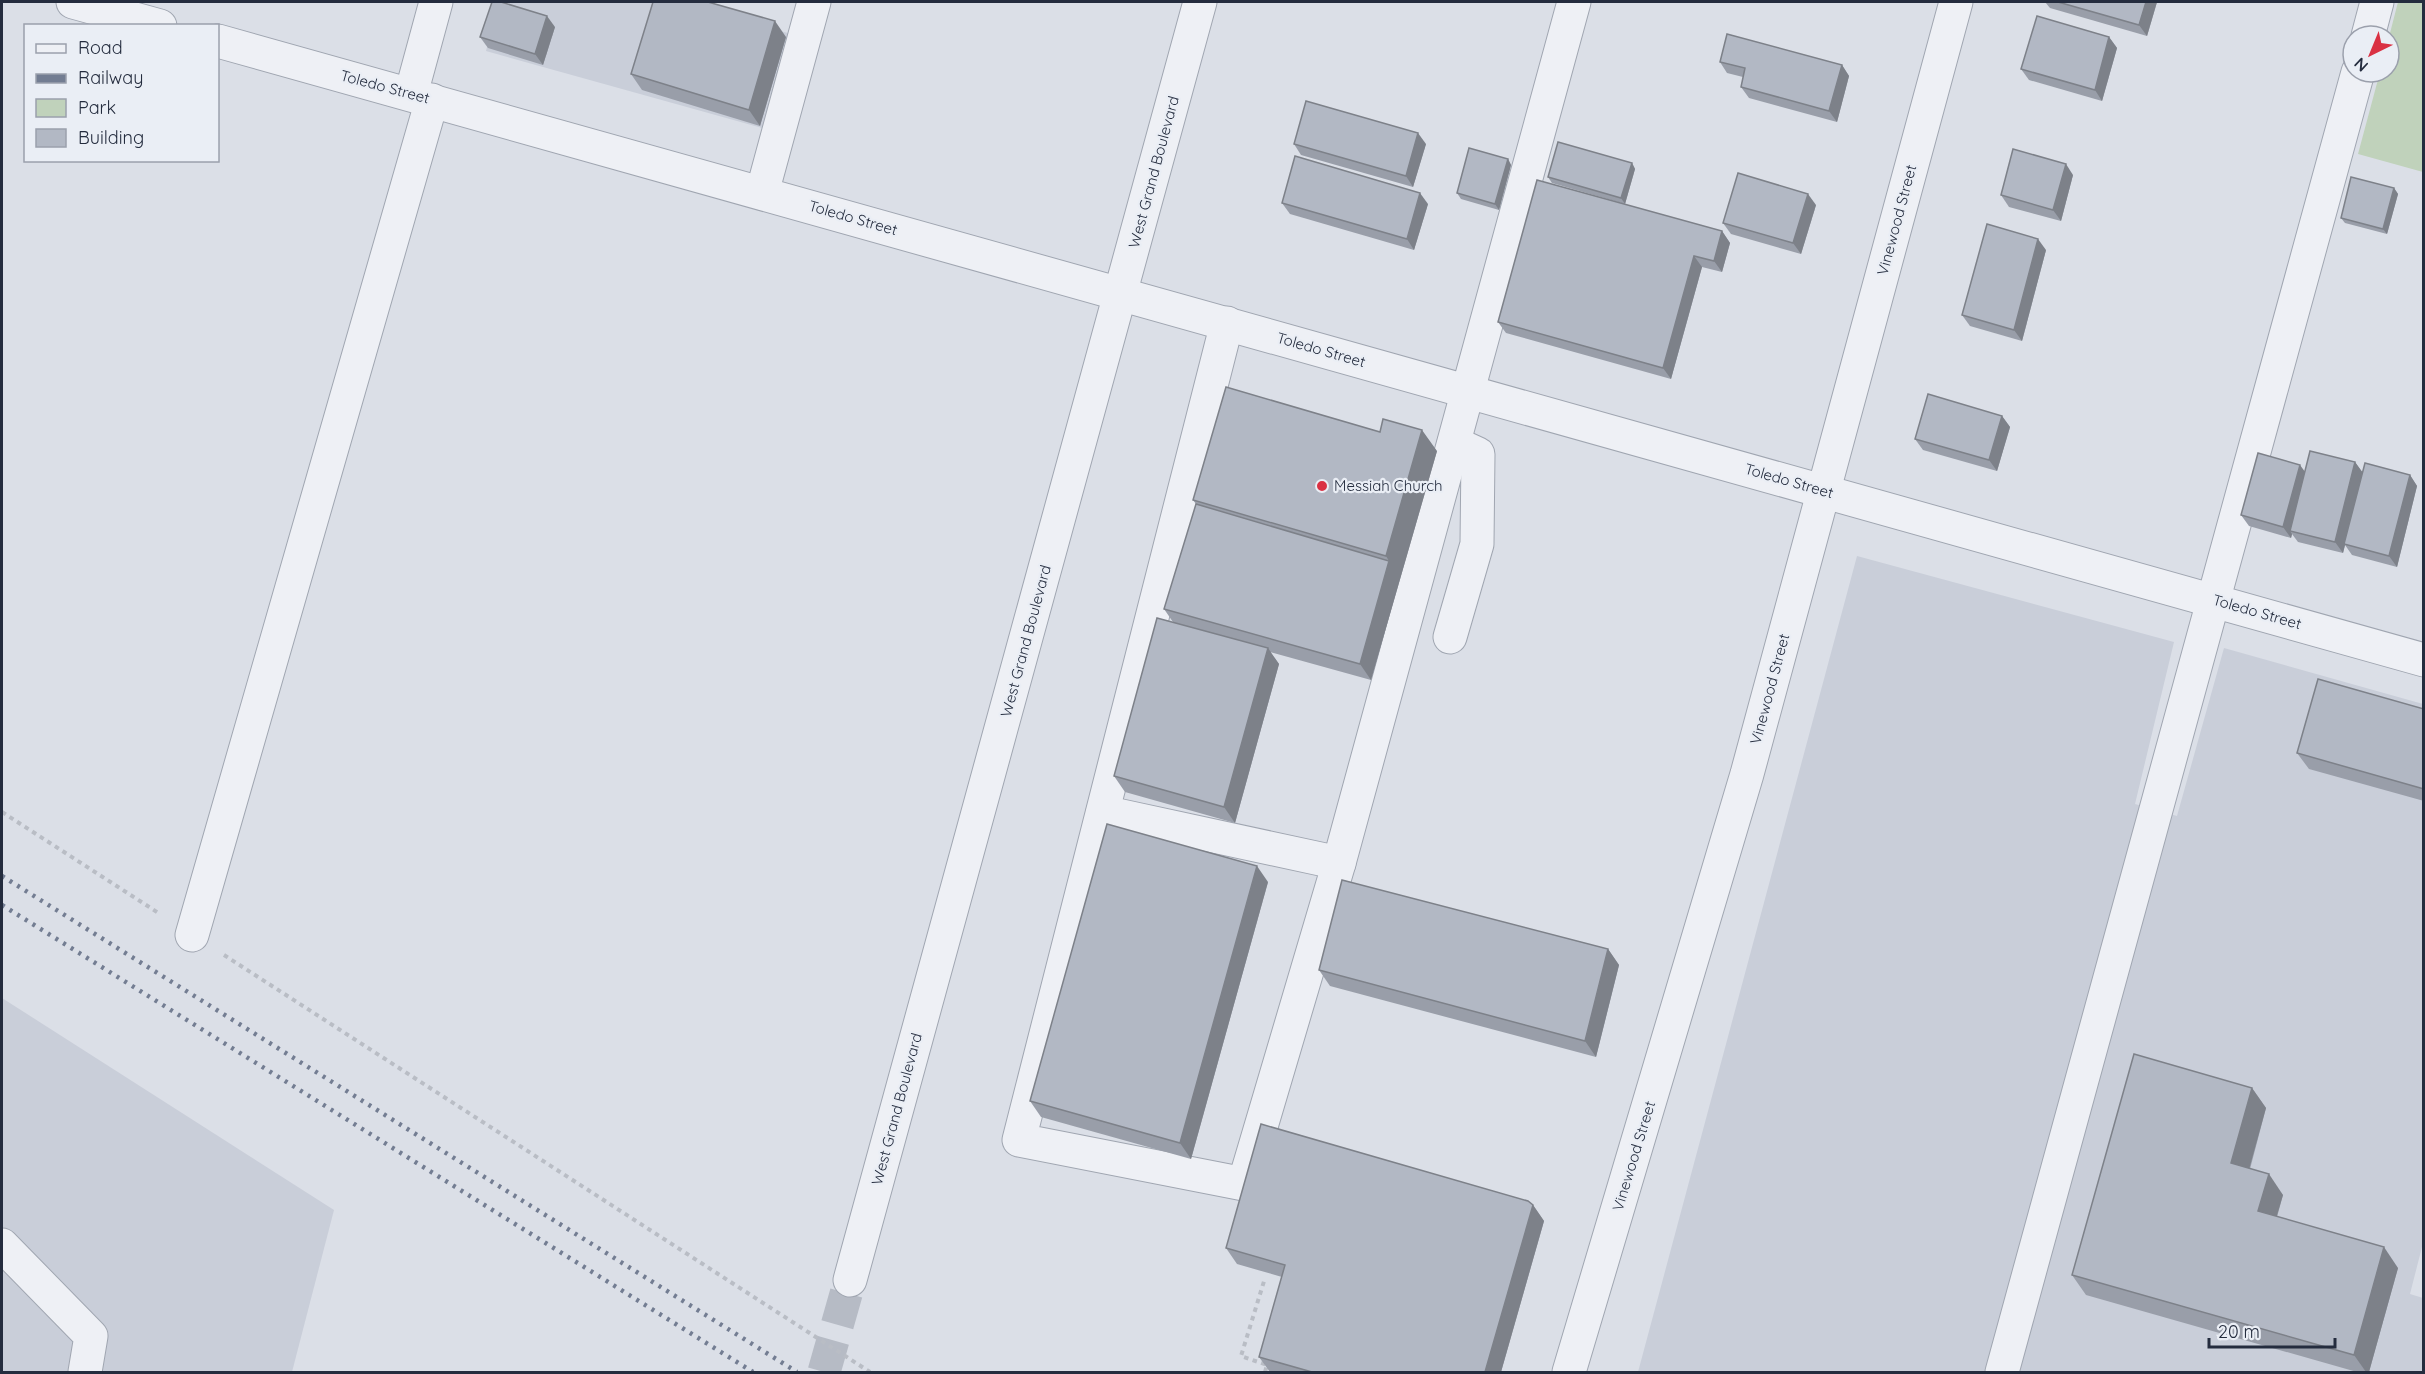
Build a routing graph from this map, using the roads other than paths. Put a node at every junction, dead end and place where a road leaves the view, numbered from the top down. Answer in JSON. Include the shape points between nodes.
{"nodes":[{"id":1,"x":73,"y":2,"type":"edge"},
{"id":2,"x":436,"y":2,"type":"edge"},
{"id":3,"x":814,"y":2,"type":"edge"},
{"id":4,"x":1200,"y":2,"type":"edge"},
{"id":5,"x":1574,"y":2,"type":"edge"},
{"id":6,"x":1956,"y":2,"type":"edge"},
{"id":7,"x":2377,"y":2,"type":"edge"},
{"id":8,"x":153,"y":24,"type":"edge"},
{"id":9,"x":2371,"y":24,"type":"edge"},
{"id":10,"x":219,"y":41,"type":"edge"},
{"id":11,"x":2355,"y":84,"type":"edge"},
{"id":12,"x":421,"y":97,"type":"junction"},
{"id":13,"x":762,"y":193,"type":"junction"},
{"id":14,"x":1121,"y":294,"type":"junction"},
{"id":15,"x":1227,"y":323,"type":"junction"},
{"id":16,"x":1469,"y":391,"type":"junction"},
{"id":17,"x":1454,"y":443,"type":"junction"},
{"id":18,"x":1824,"y":490,"type":"junction"},
{"id":19,"x":2214,"y":600,"type":"junction"},
{"id":20,"x":1450,"y":637,"type":"dead end"},
{"id":21,"x":2424,"y":660,"type":"edge"},
{"id":22,"x":1102,"y":812,"type":"junction"},
{"id":23,"x":1339,"y":863,"type":"junction"},
{"id":24,"x":192,"y":935,"type":"road end"},
{"id":25,"x":2,"y":1245,"type":"edge"},
{"id":26,"x":850,"y":1280,"type":"tunnel mouth"},
{"id":27,"x":85,"y":1372,"type":"edge"},
{"id":28,"x":1569,"y":1372,"type":"edge"},
{"id":29,"x":2002,"y":1372,"type":"edge"}],
"edges":[{"from":1,"to":8,"type":"street"},
{"from":2,"to":12,"type":"street"},
{"from":3,"to":13,"type":"street"},
{"from":4,"to":14,"type":"street","name":"West Grand Boulevard"},
{"from":5,"to":16,"type":"street"},
{"from":6,"to":18,"type":"street","name":"Vinewood Street"},
{"from":7,"to":9,"type":"street"},
{"from":10,"to":12,"type":"street","name":"Toledo Street"},
{"from":11,"to":19,"type":"street"},
{"from":12,"to":13,"type":"street","name":"Toledo Street"},
{"from":12,"to":24,"type":"street"},
{"from":13,"to":14,"type":"street","name":"Toledo Street"},
{"from":14,"to":15,"type":"street","name":"Toledo Street"},
{"from":14,"to":26,"type":"street","name":"West Grand Boulevard"},
{"from":15,"to":16,"type":"street","name":"Toledo Street"},
{"from":15,"to":22,"type":"street"},
{"from":16,"to":17,"type":"street"},
{"from":16,"to":18,"type":"street","name":"Toledo Street"},
{"from":17,"to":20,"type":"street","via":[[1478,454],[1477,544]]},
{"from":17,"to":23,"type":"street"},
{"from":18,"to":19,"type":"street","name":"Toledo Street"},
{"from":18,"to":28,"type":"street","name":"Vinewood Street","via":[[1747,774]]},
{"from":19,"to":21,"type":"street","name":"Toledo Street"},
{"from":19,"to":29,"type":"street"},
{"from":22,"to":23,"type":"street"},
{"from":22,"to":23,"type":"street","via":[[1019,1140],[1244,1184]]},
{"from":25,"to":27,"type":"street","via":[[91,1336]]}]}
